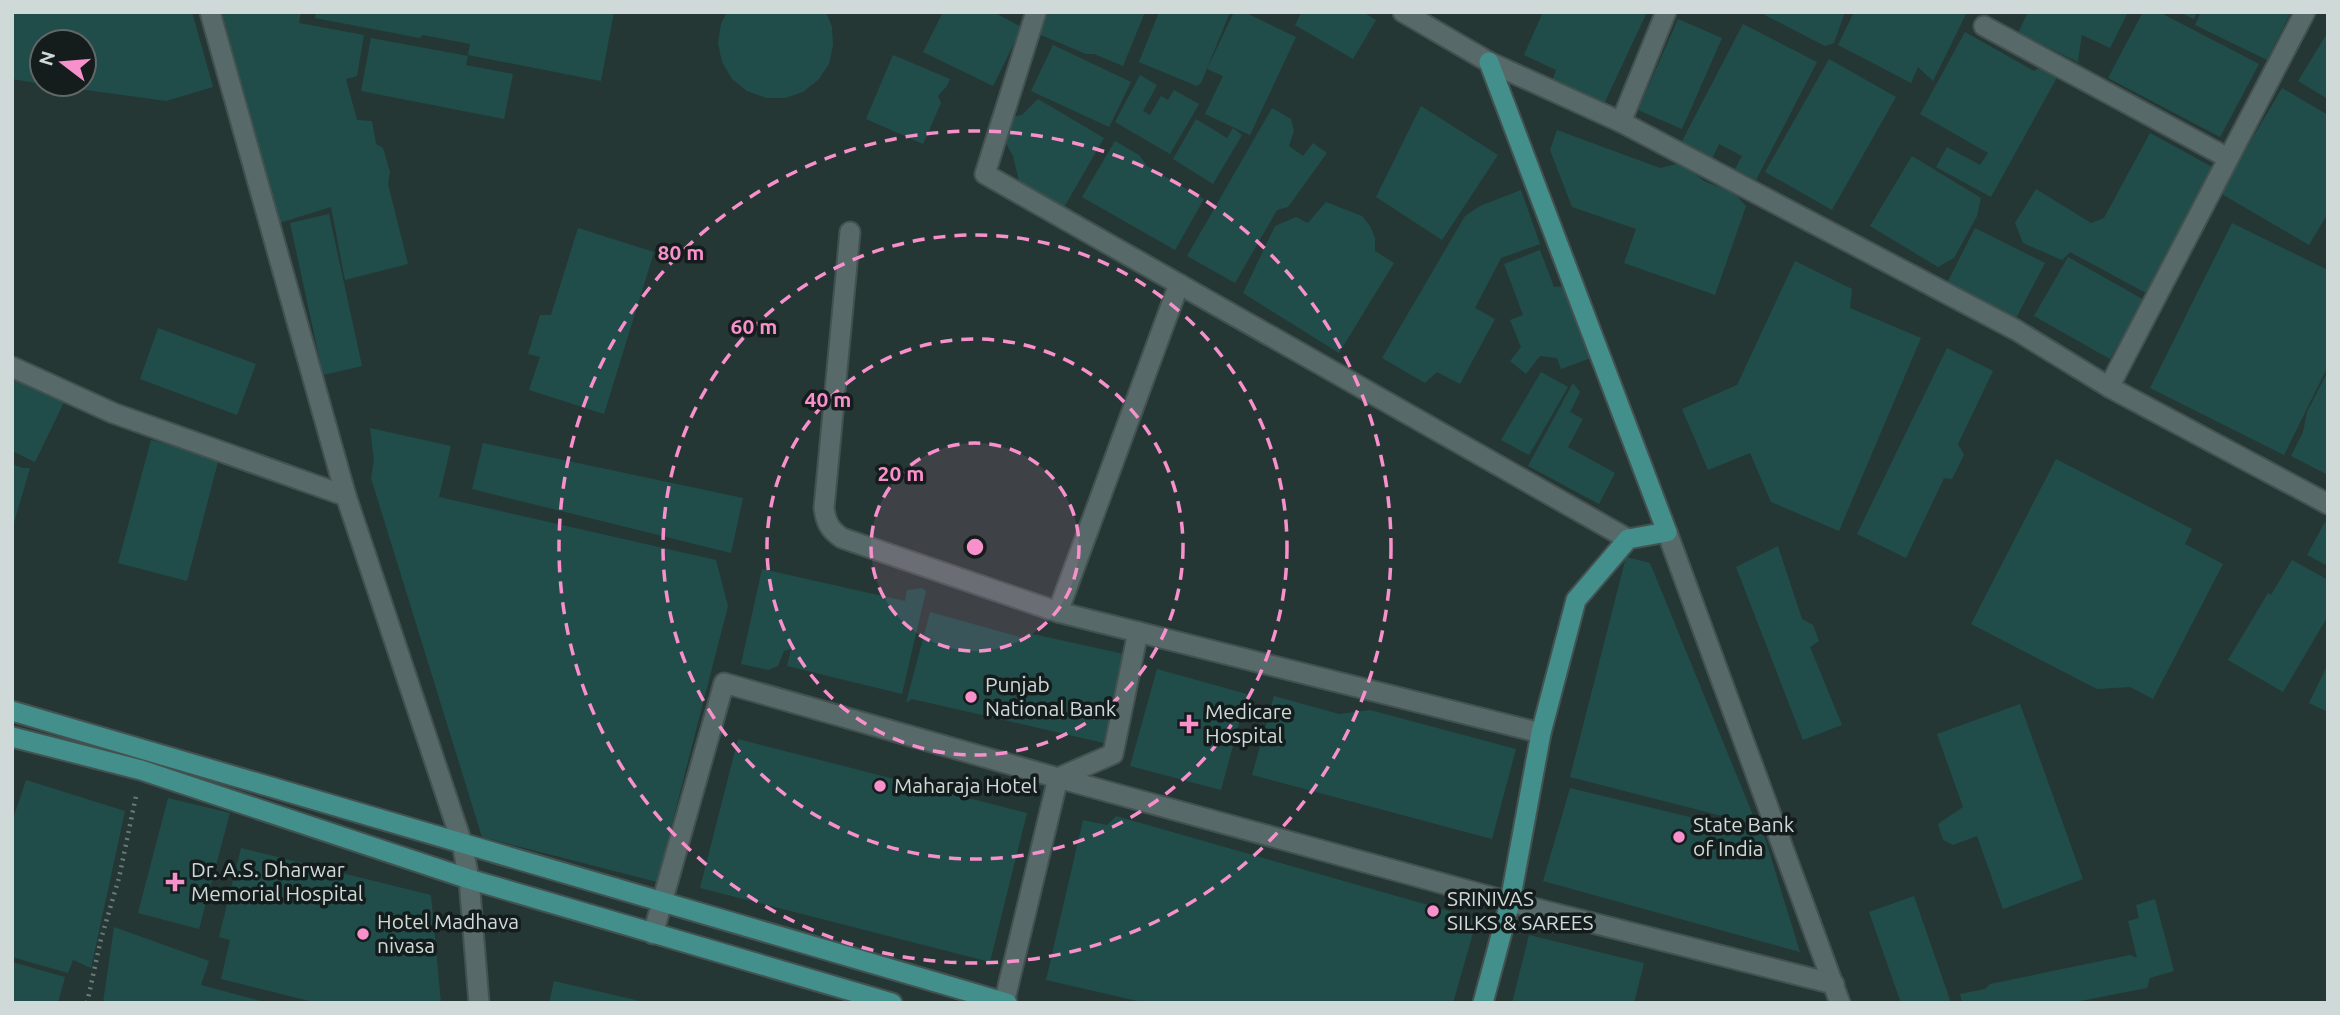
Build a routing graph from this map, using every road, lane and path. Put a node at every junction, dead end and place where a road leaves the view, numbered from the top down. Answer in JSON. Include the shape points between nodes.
{"nodes":[{"id":1,"x":210,"y":12,"type":"edge"},
{"id":2,"x":1036,"y":12,"type":"edge"},
{"id":3,"x":1403,"y":12,"type":"edge"},
{"id":4,"x":1666,"y":12,"type":"edge"},
{"id":5,"x":2305,"y":12,"type":"edge"},
{"id":6,"x":1984,"y":26,"type":"dead end"},
{"id":7,"x":1489,"y":62,"type":"junction"},
{"id":8,"x":1621,"y":122,"type":"junction"},
{"id":9,"x":2228,"y":158,"type":"junction"},
{"id":10,"x":850,"y":232,"type":"dead end"},
{"id":11,"x":1179,"y":284,"type":"junction"},
{"id":12,"x":12,"y":367,"type":"edge"},
{"id":13,"x":2109,"y":387,"type":"junction"},
{"id":14,"x":346,"y":496,"type":"junction"},
{"id":15,"x":2328,"y":504,"type":"edge"},
{"id":16,"x":1667,"y":532,"type":"junction"},
{"id":17,"x":1628,"y":539,"type":"junction"},
{"id":18,"x":1058,"y":612,"type":"junction"},
{"id":19,"x":1138,"y":632,"type":"junction"},
{"id":20,"x":12,"y":711,"type":"edge"},
{"id":21,"x":1541,"y":733,"type":"junction"},
{"id":22,"x":12,"y":737,"type":"edge"},
{"id":23,"x":141,"y":770,"type":"junction"},
{"id":24,"x":1058,"y":778,"type":"junction"},
{"id":25,"x":462,"y":843,"type":"junction"},
{"id":26,"x":469,"y":879,"type":"junction"},
{"id":27,"x":663,"y":901,"type":"junction"},
{"id":28,"x":1510,"y":902,"type":"junction"},
{"id":29,"x":653,"y":934,"type":"junction"},
{"id":30,"x":1837,"y":993,"type":"edge"},
{"id":31,"x":87,"y":1003,"type":"edge"},
{"id":32,"x":479,"y":1003,"type":"edge"},
{"id":33,"x":892,"y":1003,"type":"edge"},
{"id":34,"x":1005,"y":1003,"type":"edge"},
{"id":35,"x":1483,"y":1003,"type":"edge"}],
"edges":[{"from":1,"to":14,"type":"street"},
{"from":2,"to":11,"type":"street","via":[[985,174]]},
{"from":3,"to":7,"type":"street"},
{"from":4,"to":8,"type":"street"},
{"from":5,"to":9,"type":"street"},
{"from":6,"to":9,"type":"street"},
{"from":7,"to":8,"type":"street"},
{"from":7,"to":16,"type":"main road"},
{"from":8,"to":13,"type":"street","via":[[2016,330]]},
{"from":9,"to":13,"type":"street"},
{"from":10,"to":18,"type":"street","via":[[825,520],[842,538]]},
{"from":11,"to":17,"type":"street"},
{"from":11,"to":18,"type":"street"},
{"from":12,"to":14,"type":"street","via":[[113,413]]},
{"from":13,"to":15,"type":"street"},
{"from":14,"to":25,"type":"street"},
{"from":16,"to":17,"type":"main road"},
{"from":16,"to":30,"type":"street"},
{"from":17,"to":21,"type":"main road","via":[[1576,600]]},
{"from":18,"to":19,"type":"street"},
{"from":19,"to":21,"type":"street"},
{"from":19,"to":24,"type":"street","via":[[1113,754]]},
{"from":20,"to":25,"type":"main road"},
{"from":21,"to":28,"type":"main road"},
{"from":22,"to":23,"type":"main road"},
{"from":23,"to":26,"type":"main road"},
{"from":23,"to":31,"type":"path"},
{"from":24,"to":27,"type":"street","via":[[724,683]]},
{"from":24,"to":28,"type":"street"},
{"from":24,"to":34,"type":"street"},
{"from":25,"to":26,"type":"street"},
{"from":25,"to":27,"type":"main road"},
{"from":26,"to":29,"type":"main road"},
{"from":26,"to":32,"type":"street"},
{"from":27,"to":29,"type":"street"},
{"from":27,"to":34,"type":"main road"},
{"from":28,"to":30,"type":"street"},
{"from":28,"to":35,"type":"main road"},
{"from":29,"to":33,"type":"main road"}]}
